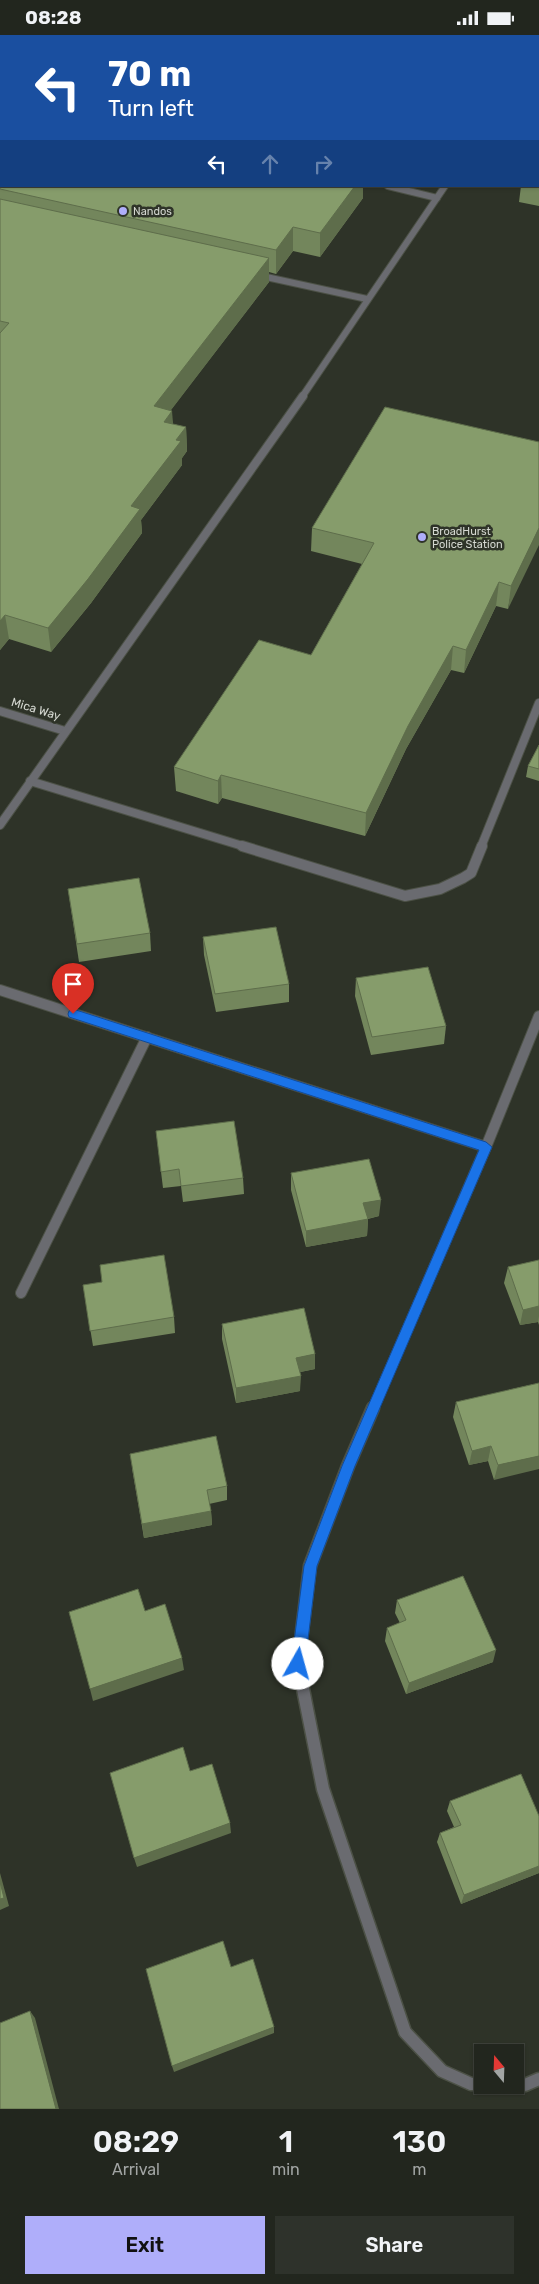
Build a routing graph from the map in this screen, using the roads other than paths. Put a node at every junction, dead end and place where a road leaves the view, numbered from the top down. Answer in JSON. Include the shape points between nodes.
{"nodes":[{"id":1,"x":392,"y":187,"type":"edge"},
{"id":2,"x":443,"y":187,"type":"edge"},
{"id":3,"x":437,"y":198,"type":"junction"},
{"id":4,"x":251,"y":273,"type":"edge"},
{"id":5,"x":367,"y":299,"type":"junction"},
{"id":6,"x":539,"y":703,"type":"edge"},
{"id":7,"x":0,"y":711,"type":"edge"},
{"id":8,"x":65,"y":731,"type":"junction"},
{"id":9,"x":30,"y":781,"type":"junction"},
{"id":10,"x":0,"y":825,"type":"edge"},
{"id":11,"x":0,"y":991,"type":"edge"},
{"id":12,"x":539,"y":1016,"type":"edge"},
{"id":13,"x":147,"y":1037,"type":"junction"},
{"id":14,"x":486,"y":1147,"type":"junction"},
{"id":15,"x":21,"y":1293,"type":"dead end"},
{"id":16,"x":539,"y":2079,"type":"edge"},
{"id":17,"x":474,"y":2084,"type":"edge"},
{"id":18,"x":524,"y":2085,"type":"edge"}],
"edges":[{"from":1,"to":3,"type":"street"},
{"from":2,"to":3,"type":"street"},
{"from":3,"to":5,"type":"street"},
{"from":4,"to":5,"type":"street"},
{"from":5,"to":8,"type":"street","via":[[310,386]]},
{"from":6,"to":9,"type":"street","via":[[471,873],[458,882],[424,894],[405,896]]},
{"from":7,"to":8,"type":"street","name":"Mica Way"},
{"from":8,"to":9,"type":"street"},
{"from":9,"to":10,"type":"street"},
{"from":11,"to":13,"type":"street"},
{"from":12,"to":14,"type":"street"},
{"from":13,"to":14,"type":"street"},
{"from":13,"to":15,"type":"street"},
{"from":14,"to":17,"type":"street","via":[[348,1466],[310,1566],[298,1664],[323,1789],[405,2032],[442,2071]]},
{"from":16,"to":18,"type":"street"}]}
